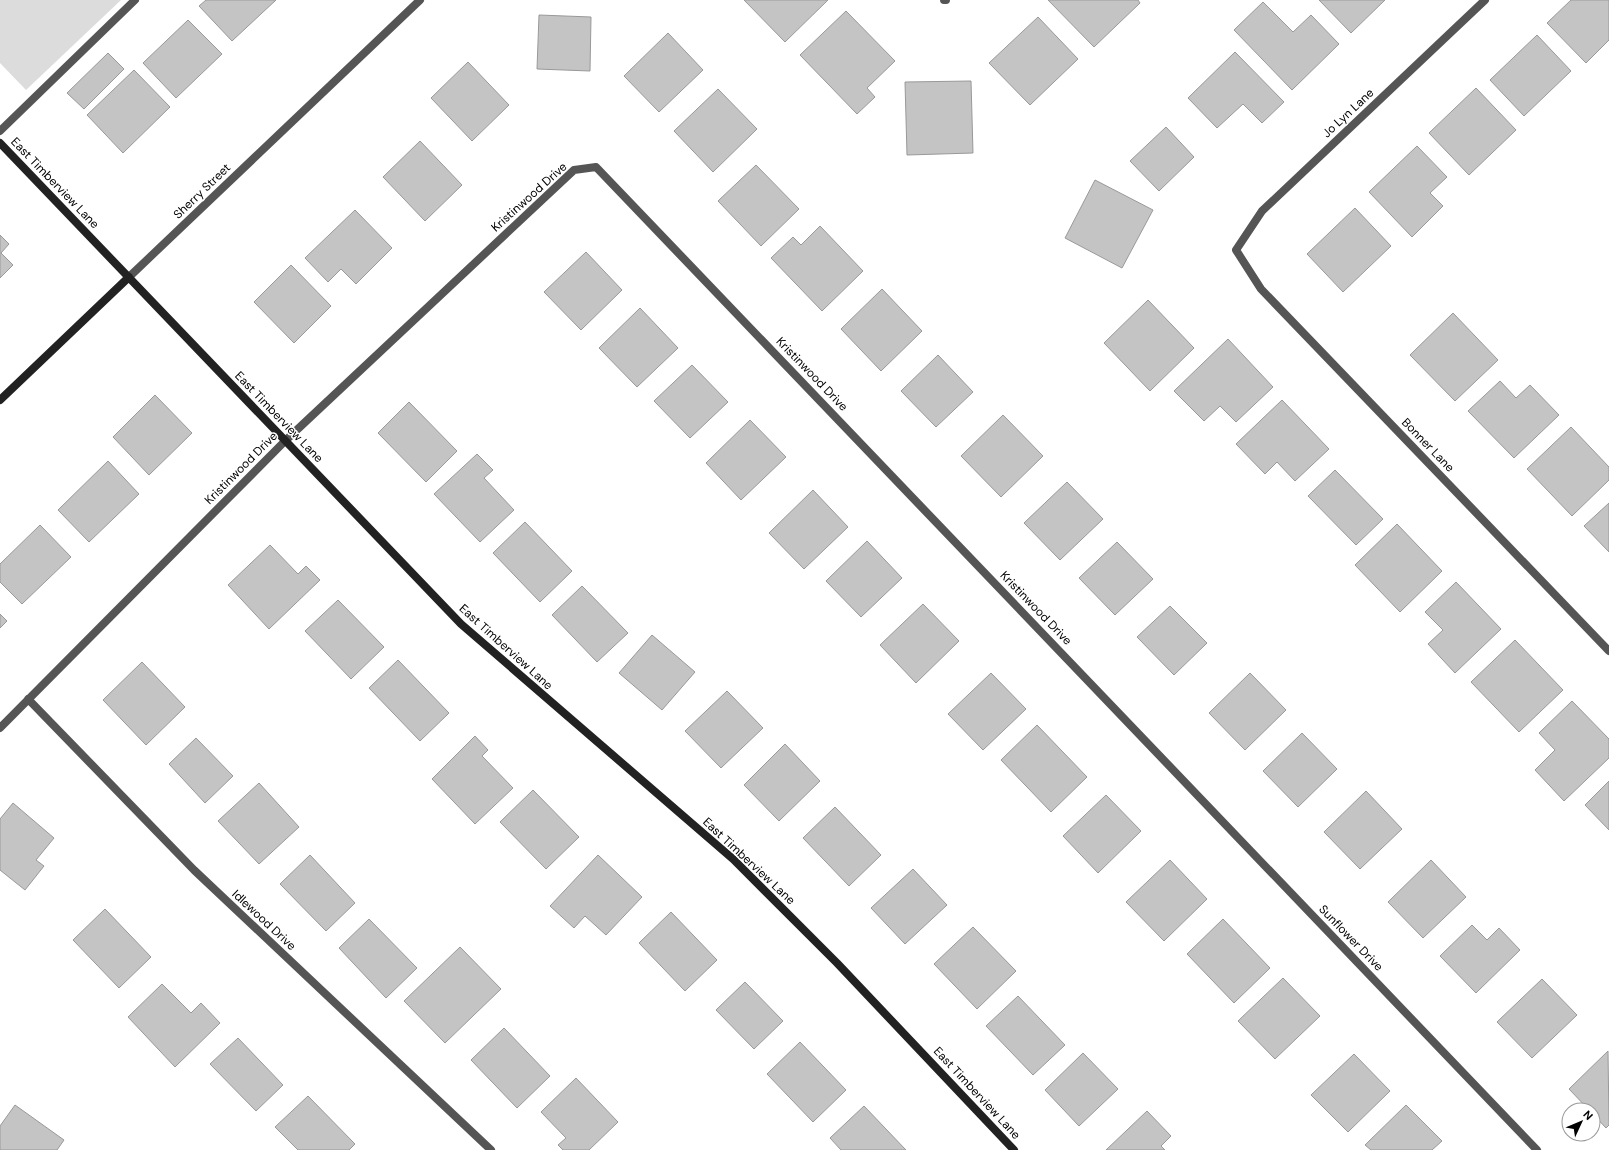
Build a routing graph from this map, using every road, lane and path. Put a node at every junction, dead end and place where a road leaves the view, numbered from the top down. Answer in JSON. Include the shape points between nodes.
{"nodes":[{"id":1,"x":135,"y":0,"type":"edge"},
{"id":2,"x":420,"y":0,"type":"edge"},
{"id":3,"x":1485,"y":0,"type":"edge"},
{"id":4,"x":0,"y":131,"type":"edge"},
{"id":5,"x":0,"y":143,"type":"edge"},
{"id":6,"x":1236,"y":250,"type":"joint"},
{"id":7,"x":129,"y":277,"type":"junction"},
{"id":8,"x":0,"y":400,"type":"edge"},
{"id":9,"x":285,"y":441,"type":"junction"},
{"id":10,"x":1609,"y":652,"type":"edge"},
{"id":11,"x":28,"y":699,"type":"junction"},
{"id":12,"x":0,"y":728,"type":"edge"},
{"id":13,"x":1148,"y":742,"type":"joint"},
{"id":14,"x":491,"y":1150,"type":"edge"},
{"id":15,"x":1014,"y":1150,"type":"edge"},
{"id":16,"x":1537,"y":1150,"type":"edge"}],
"edges":[{"from":1,"to":4,"type":"street"},
{"from":2,"to":7,"type":"street","name":"Sherry Street"},
{"from":3,"to":6,"type":"street","name":"Jo Lyn Lane","via":[[1262,211]]},
{"from":5,"to":7,"type":"street","name":"East Timberview Lane"},
{"from":6,"to":10,"type":"street","name":"Bonner Lane","via":[[1262,289]]},
{"from":7,"to":8,"type":"street","name":"Sherry Street"},
{"from":7,"to":9,"type":"street","name":"East Timberview Lane"},
{"from":9,"to":11,"type":"street","name":"Kristinwood Drive"},
{"from":9,"to":13,"type":"street","name":"Kristinwood Drive","via":[[574,170],[596,167]]},
{"from":9,"to":15,"type":"street","name":"East Timberview Lane","via":[[461,624],[733,859],[837,963]]},
{"from":11,"to":12,"type":"street","name":"Kristinwood Drive"},
{"from":11,"to":14,"type":"street","name":"Idlewood Drive","via":[[194,870]]},
{"from":13,"to":16,"type":"street","name":"Sunflower Drive"}]}
